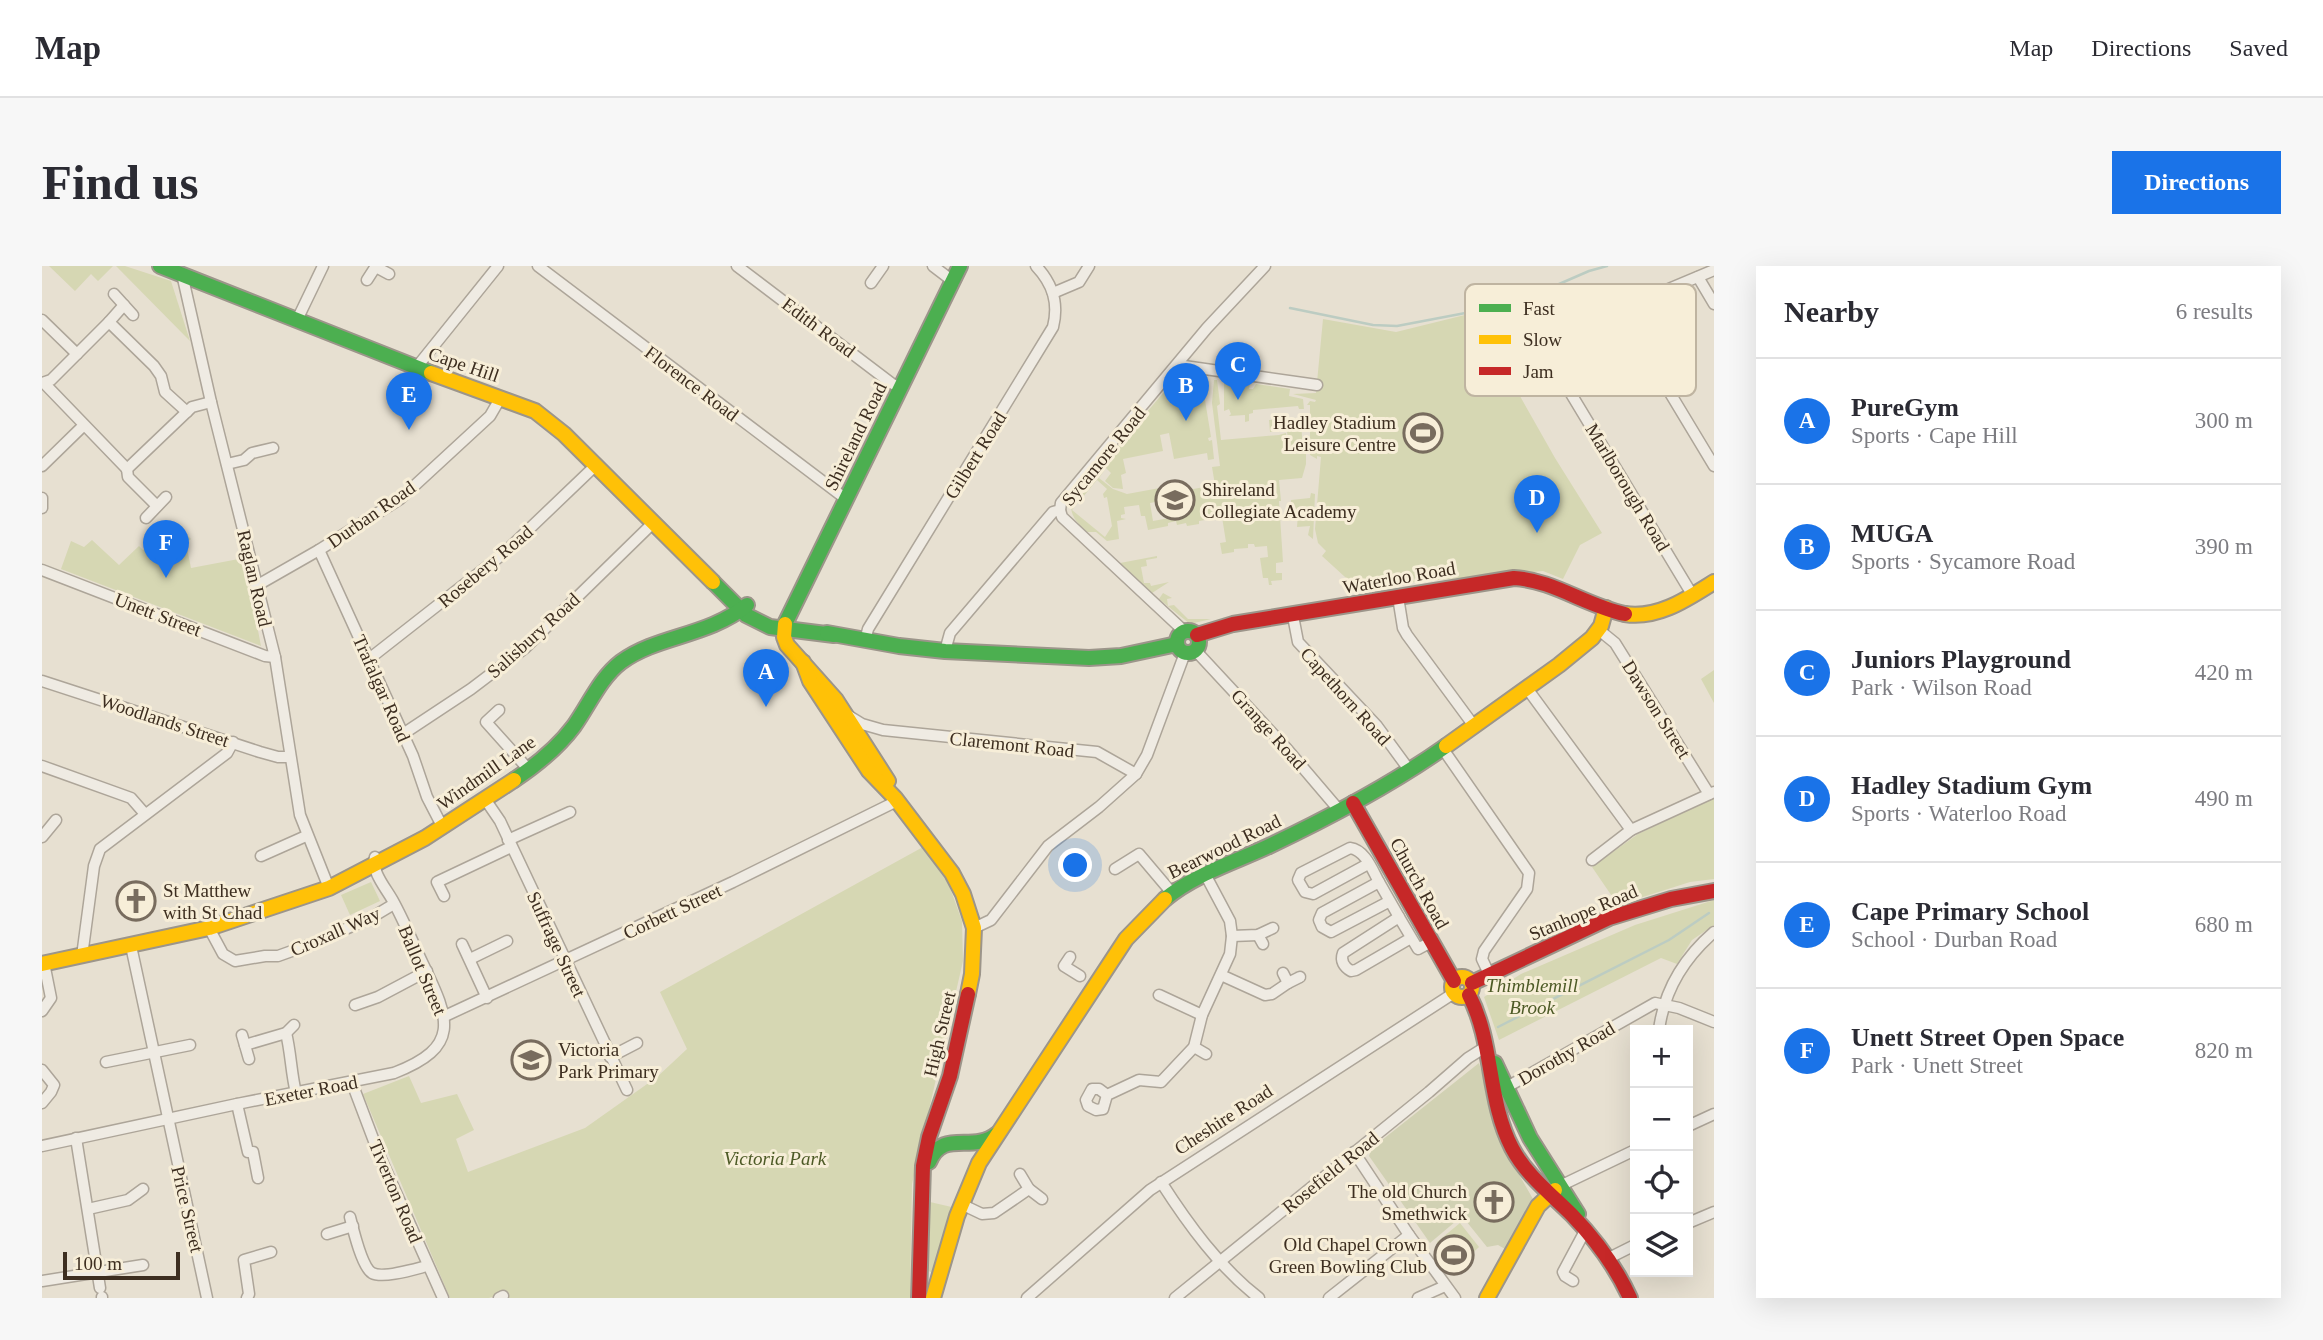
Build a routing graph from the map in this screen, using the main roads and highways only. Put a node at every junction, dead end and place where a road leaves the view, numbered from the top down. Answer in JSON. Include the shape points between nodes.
{"nodes":[{"id":1,"x":160,"y":266,"type":"edge"},
{"id":2,"x":960,"y":266,"type":"edge"},
{"id":3,"x":1714,"y":582,"type":"edge"},
{"id":4,"x":744,"y":608,"type":"junction"},
{"id":5,"x":1606,"y":608,"type":"junction"},
{"id":6,"x":784,"y":627,"type":"junction"},
{"id":7,"x":803,"y":662,"type":"junction"},
{"id":8,"x":845,"y":713,"type":"junction"},
{"id":9,"x":846,"y":735,"type":"junction"},
{"id":10,"x":861,"y":749,"type":"junction"},
{"id":11,"x":1353,"y":803,"type":"junction"},
{"id":12,"x":1714,"y":891,"type":"edge"},
{"id":13,"x":43,"y":964,"type":"edge"},
{"id":14,"x":1462,"y":988,"type":"junction"},
{"id":15,"x":1486,"y":1046,"type":"junction"},
{"id":16,"x":942,"y":1102,"type":"junction"},
{"id":17,"x":998,"y":1133,"type":"junction"},
{"id":18,"x":954,"y":1141,"type":"junction"},
{"id":19,"x":971,"y":1142,"type":"junction"},
{"id":20,"x":979,"y":1163,"type":"junction"},
{"id":21,"x":1562,"y":1185,"type":"junction"},
{"id":22,"x":1549,"y":1194,"type":"junction"},
{"id":23,"x":922,"y":1202,"type":"junction"},
{"id":24,"x":1586,"y":1229,"type":"junction"},
{"id":25,"x":941,"y":1271,"type":"junction"},
{"id":26,"x":920,"y":1273,"type":"junction"},
{"id":27,"x":919,"y":1298,"type":"edge"},
{"id":28,"x":933,"y":1298,"type":"edge"},
{"id":29,"x":1487,"y":1298,"type":"edge"},
{"id":30,"x":1630,"y":1298,"type":"edge"}],
"edges":[{"from":1,"to":4,"type":"main road","name":"Cape Hill","via":[[541,415]]},
{"from":2,"to":6,"type":"main road","name":"Shireland Road"},
{"from":3,"to":5,"type":"main road","via":[[1667,607]]},
{"from":4,"to":6,"type":"main road","name":"Cape Hill","via":[[756,621]]},
{"from":4,"to":13,"type":"main road","name":"Windmill Lane","via":[[617,665],[572,729],[528,770],[425,838],[328,884],[209,928]]},
{"from":5,"to":6,"type":"main road","name":"Waterloo Road","via":[[1537,580],[1504,579],[1244,622],[1208,630],[1188,643],[1101,658],[945,651]]},
{"from":5,"to":11,"type":"main road","name":"Bearwood Road","via":[[1599,630],[1567,658],[1443,749]]},
{"from":6,"to":7,"type":"main road","via":[[787,645]]},
{"from":7,"to":8,"type":"main road"},
{"from":7,"to":9,"type":"main road","via":[[810,681]]},
{"from":8,"to":9,"type":"main road"},
{"from":8,"to":10,"type":"main road"},
{"from":9,"to":10,"type":"main road","via":[[853,736]]},
{"from":10,"to":16,"type":"main road","name":"High Street","via":[[951,873],[974,928],[972,974]]},
{"from":11,"to":14,"type":"main road","name":"Church Road"},
{"from":11,"to":17,"type":"main road","name":"Bearwood Road","via":[[1205,874],[1150,912],[1088,981]]},
{"from":12,"to":14,"type":"main road","name":"Stanhope Road","via":[[1626,912]]},
{"from":14,"to":15,"type":"main road","name":"Church Road","via":[[1473,1001]]},
{"from":15,"to":21,"type":"main road","name":"Church Road","via":[[1537,1149]]},
{"from":15,"to":22,"type":"main road","name":"Church Road","via":[[1510,1146]]},
{"from":16,"to":18,"type":"main road","via":[[944,1131]]},
{"from":16,"to":23,"type":"main road","name":"High Street","via":[[926,1151]]},
{"from":17,"to":19,"type":"main road","via":[[987,1141]]},
{"from":17,"to":20,"type":"main road","name":"Bearwood Road"},
{"from":18,"to":19,"type":"main road"},
{"from":18,"to":23,"type":"main road","via":[[932,1152]]},
{"from":19,"to":20,"type":"main road"},
{"from":20,"to":25,"type":"main road","name":"Bearwood Road"},
{"from":21,"to":22,"type":"main road"},
{"from":21,"to":24,"type":"main road","name":"Church Road"},
{"from":22,"to":24,"type":"main road","name":"Church Road"},
{"from":22,"to":29,"type":"main road"},
{"from":23,"to":26,"type":"main road","name":"High Street"},
{"from":24,"to":30,"type":"main road","name":"Church Road","via":[[1609,1258]]},
{"from":25,"to":26,"type":"main road","via":[[933,1277]]},
{"from":25,"to":28,"type":"main road","name":"Bearwood Road"},
{"from":26,"to":27,"type":"main road","name":"High Street"}]}
